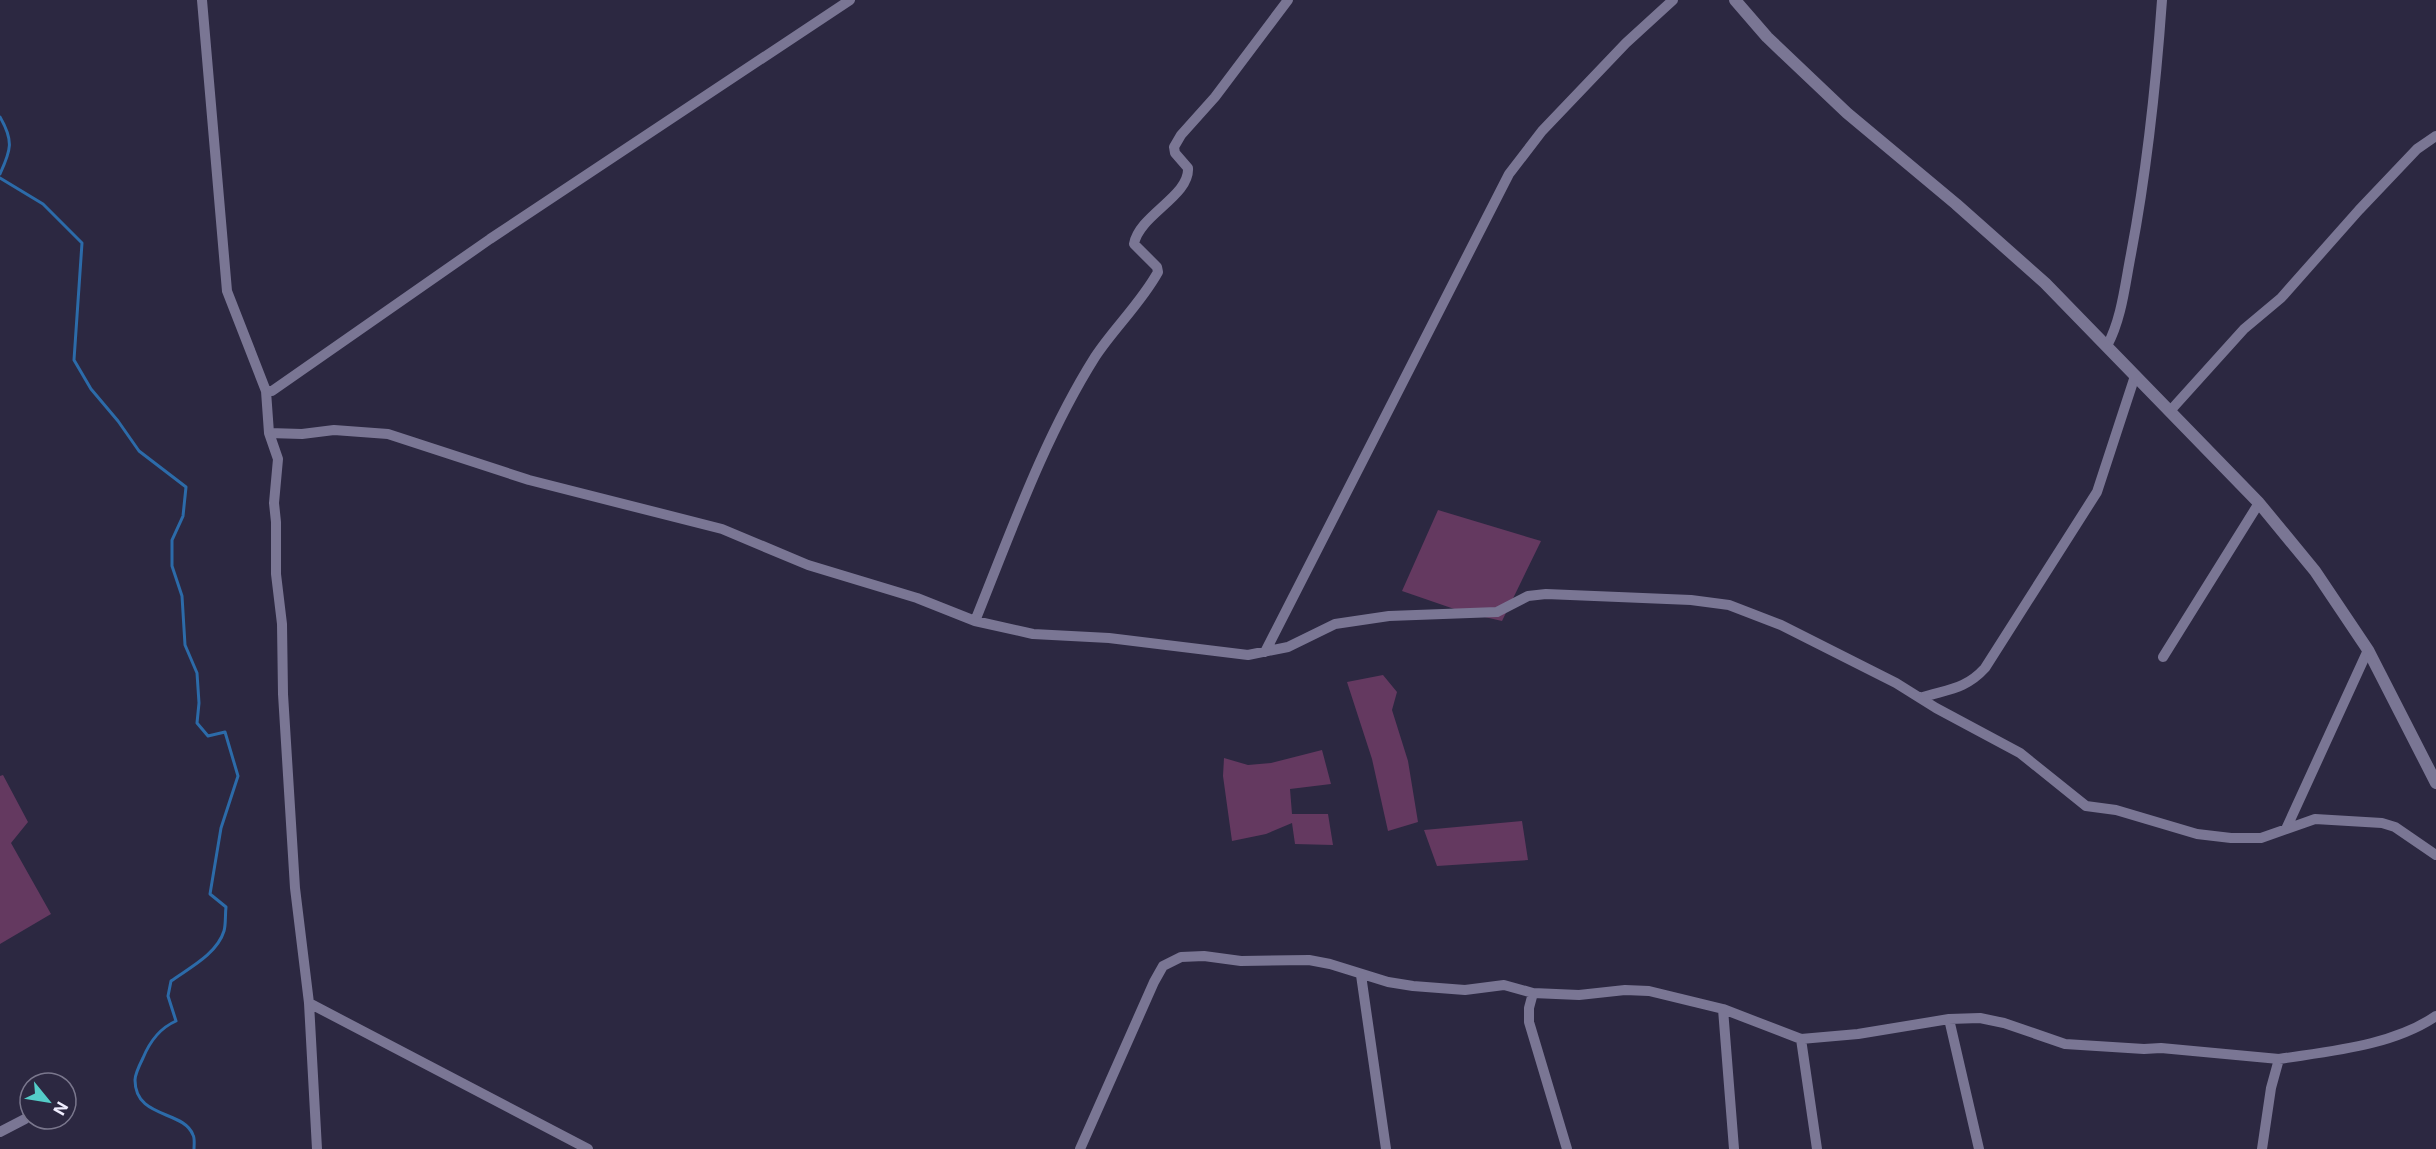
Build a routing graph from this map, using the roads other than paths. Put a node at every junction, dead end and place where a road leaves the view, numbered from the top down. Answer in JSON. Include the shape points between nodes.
{"nodes":[{"id":1,"x":202,"y":0,"type":"edge"},
{"id":2,"x":850,"y":0,"type":"edge"},
{"id":3,"x":1288,"y":0,"type":"edge"},
{"id":4,"x":1673,"y":0,"type":"edge"},
{"id":5,"x":1736,"y":0,"type":"edge"},
{"id":6,"x":2162,"y":0,"type":"edge"},
{"id":7,"x":2436,"y":136,"type":"edge"},
{"id":8,"x":2107,"y":346,"type":"junction"},
{"id":9,"x":2135,"y":376,"type":"junction"},
{"id":10,"x":266,"y":391,"type":"junction"},
{"id":11,"x":2170,"y":411,"type":"junction"},
{"id":12,"x":269,"y":433,"type":"junction"},
{"id":13,"x":2259,"y":503,"type":"junction"},
{"id":14,"x":975,"y":621,"type":"junction"},
{"id":15,"x":2368,"y":650,"type":"junction"},
{"id":16,"x":1265,"y":652,"type":"junction"},
{"id":17,"x":2163,"y":657,"type":"dead end"},
{"id":18,"x":1920,"y":698,"type":"junction"},
{"id":19,"x":2436,"y":783,"type":"edge"},
{"id":20,"x":2286,"y":829,"type":"junction"},
{"id":21,"x":2436,"y":855,"type":"edge"},
{"id":22,"x":1361,"y":975,"type":"junction"},
{"id":23,"x":1533,"y":993,"type":"junction"},
{"id":24,"x":309,"y":1003,"type":"junction"},
{"id":25,"x":1723,"y":1009,"type":"junction"},
{"id":26,"x":2436,"y":1016,"type":"edge"},
{"id":27,"x":1949,"y":1019,"type":"junction"},
{"id":28,"x":1801,"y":1039,"type":"junction"},
{"id":29,"x":2279,"y":1059,"type":"junction"},
{"id":30,"x":18,"y":1123,"type":"edge"},
{"id":31,"x":0,"y":1132,"type":"edge"},
{"id":32,"x":317,"y":1149,"type":"edge"},
{"id":33,"x":588,"y":1149,"type":"edge"},
{"id":34,"x":1080,"y":1149,"type":"edge"},
{"id":35,"x":1386,"y":1149,"type":"edge"},
{"id":36,"x":1567,"y":1149,"type":"edge"},
{"id":37,"x":1734,"y":1149,"type":"edge"},
{"id":38,"x":1817,"y":1149,"type":"edge"},
{"id":39,"x":1979,"y":1149,"type":"edge"},
{"id":40,"x":2262,"y":1149,"type":"edge"}],
"edges":[{"from":1,"to":10,"type":"street","via":[[227,291]]},
{"from":2,"to":10,"type":"street","via":[[490,239],[272,391]]},
{"from":3,"to":14,"type":"street","via":[[1176,142],[1175,153],[1188,168],[1188,175],[1175,194],[1146,221],[1134,244],[1158,272],[1096,357],[1065,411]]},
{"from":4,"to":16,"type":"street","via":[[1542,131],[1509,174]]},
{"from":5,"to":8,"type":"street","via":[[1804,73],[2010,250]]},
{"from":6,"to":8,"type":"street","via":[[2140,207],[2117,322]]},
{"from":7,"to":11,"type":"street","via":[[2417,149],[2281,298],[2244,329]]},
{"from":8,"to":9,"type":"street"},
{"from":9,"to":11,"type":"street"},
{"from":9,"to":18,"type":"street","via":[[2097,492],[1985,668],[1962,687]]},
{"from":10,"to":12,"type":"street"},
{"from":11,"to":13,"type":"street"},
{"from":12,"to":14,"type":"street","via":[[334,430],[388,434],[529,480],[722,529],[808,565],[917,598]]},
{"from":12,"to":24,"type":"street","via":[[278,459],[274,503],[276,574],[295,888]]},
{"from":13,"to":15,"type":"street","via":[[2314,571]]},
{"from":13,"to":17,"type":"street"},
{"from":14,"to":16,"type":"street","via":[[1033,634],[1109,638],[1248,655]]},
{"from":15,"to":19,"type":"street"},
{"from":15,"to":20,"type":"street"},
{"from":16,"to":18,"type":"street","via":[[1288,647],[1335,624],[1389,616],[1497,612],[1528,596],[1690,600],[1729,605],[1781,625]]},
{"from":18,"to":20,"type":"street","via":[[2020,753],[2086,806],[2116,810],[2197,834],[2261,838]]},
{"from":20,"to":21,"type":"street","via":[[2315,819],[2382,823],[2395,827]]},
{"from":22,"to":23,"type":"street","via":[[1413,986],[1465,990],[1504,985]]},
{"from":22,"to":34,"type":"street","via":[[1309,960],[1241,961],[1204,956],[1180,957],[1163,966]]},
{"from":22,"to":35,"type":"street"},
{"from":23,"to":25,"type":"street","via":[[1649,991]]},
{"from":23,"to":36,"type":"street","via":[[1529,1022]]},
{"from":24,"to":32,"type":"street"},
{"from":24,"to":33,"type":"street"},
{"from":25,"to":28,"type":"street"},
{"from":25,"to":37,"type":"street"},
{"from":26,"to":29,"type":"street","via":[[2410,1031],[2372,1042]]},
{"from":27,"to":28,"type":"street"},
{"from":27,"to":29,"type":"street","via":[[1996,1021],[2065,1044]]},
{"from":27,"to":39,"type":"street"},
{"from":28,"to":38,"type":"street"},
{"from":29,"to":40,"type":"street"},
{"from":30,"to":31,"type":"street"}]}
